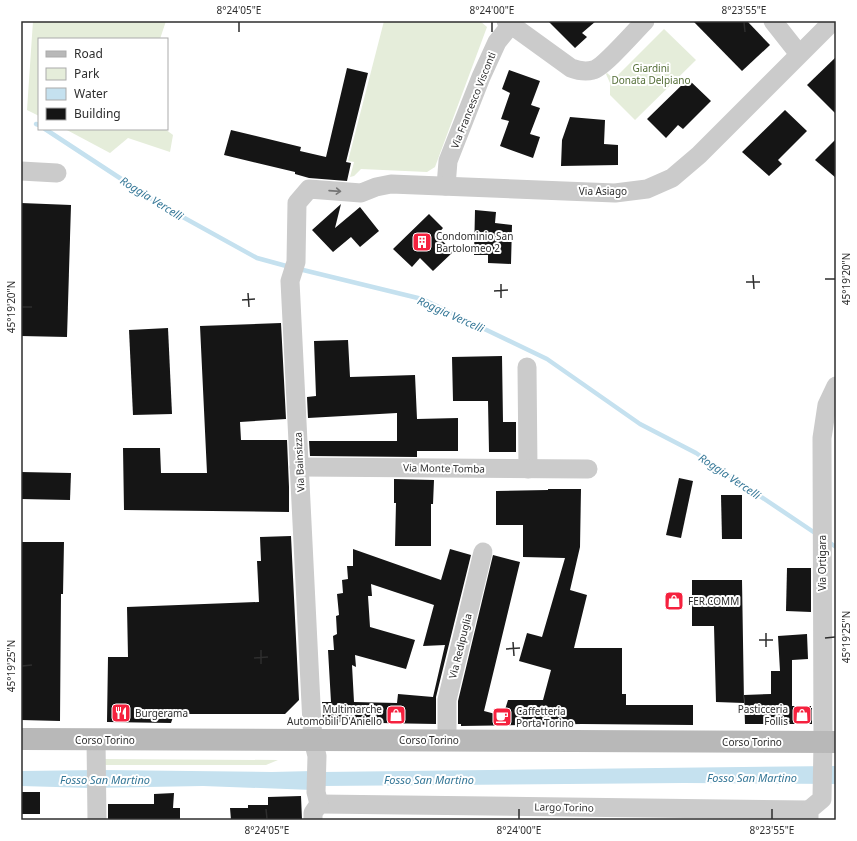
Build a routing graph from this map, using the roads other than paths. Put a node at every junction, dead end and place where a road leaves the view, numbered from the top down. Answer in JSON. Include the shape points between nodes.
{"nodes":[{"id":1,"x":645,"y":21,"type":"edge"},
{"id":2,"x":773,"y":21,"type":"edge"},
{"id":3,"x":833,"y":21,"type":"edge"},
{"id":4,"x":510,"y":22,"type":"edge"},
{"id":5,"x":799,"y":54,"type":"junction"},
{"id":6,"x":21,"y":171,"type":"edge"},
{"id":7,"x":57,"y":172,"type":"dead end"},
{"id":8,"x":446,"y":186,"type":"junction"},
{"id":9,"x":309,"y":189,"type":"joint"},
{"id":10,"x":527,"y":367,"type":"dead end"},
{"id":11,"x":836,"y":386,"type":"edge"},
{"id":12,"x":299,"y":467,"type":"junction"},
{"id":13,"x":528,"y":469,"type":"junction"},
{"id":14,"x":588,"y":469,"type":"dead end"},
{"id":15,"x":483,"y":552,"type":"dead end"},
{"id":16,"x":21,"y":739,"type":"edge"},
{"id":17,"x":96,"y":740,"type":"junction"},
{"id":18,"x":313,"y":740,"type":"junction"},
{"id":19,"x":447,"y":740,"type":"junction"},
{"id":20,"x":827,"y":748,"type":"edge"},
{"id":21,"x":316,"y":805,"type":"edge"},
{"id":22,"x":405,"y":813,"type":"edge"},
{"id":23,"x":538,"y":813,"type":"edge"},
{"id":24,"x":653,"y":814,"type":"edge"},
{"id":25,"x":809,"y":815,"type":"edge"},
{"id":26,"x":97,"y":820,"type":"edge"}],
"edges":[{"from":1,"to":4,"type":"street","via":[[603,64],[594,70],[581,72],[571,68]]},
{"from":2,"to":5,"type":"street"},
{"from":3,"to":5,"type":"street","name":"Via Asiago"},
{"from":4,"to":8,"type":"street","name":"Via Francesco Visconti","via":[[497,42],[448,161]]},
{"from":5,"to":8,"type":"street","name":"Via Asiago","via":[[699,155],[672,178],[647,189],[616,193]]},
{"from":6,"to":7,"type":"street"},
{"from":9,"to":8,"type":"street","name":"Via Asiago","one_way":true,"via":[[361,193],[392,184]]},
{"from":9,"to":12,"type":"street","name":"Via Bainsizza","via":[[297,203],[296,262],[290,281]]},
{"from":10,"to":13,"type":"street"},
{"from":11,"to":20,"type":"street","name":"Via Ortigara","via":[[827,405],[822,438]]},
{"from":12,"to":13,"type":"street","name":"Via Monte Tomba"},
{"from":12,"to":18,"type":"street","name":"Via Bainsizza"},
{"from":13,"to":14,"type":"street","name":"Via Monte Tomba"},
{"from":15,"to":19,"type":"street","name":"Via Redipuglia","via":[[447,700]]},
{"from":16,"to":17,"type":"main road","name":"Corso Torino"},
{"from":17,"to":18,"type":"main road","name":"Corso Torino"},
{"from":17,"to":26,"type":"street"},
{"from":18,"to":19,"type":"main road","name":"Corso Torino"},
{"from":18,"to":21,"type":"street","name":"Via Bainsizza","via":[[317,756]]},
{"from":19,"to":20,"type":"main road","name":"Corso Torino"},
{"from":20,"to":25,"type":"street","name":"Via Ortigara","via":[[822,799]]},
{"from":21,"to":22,"type":"street","name":"Largo Torino"},
{"from":22,"to":23,"type":"street","name":"Largo Torino"},
{"from":23,"to":24,"type":"street","name":"Largo Torino"},
{"from":24,"to":25,"type":"street","name":"Largo Torino"}]}
